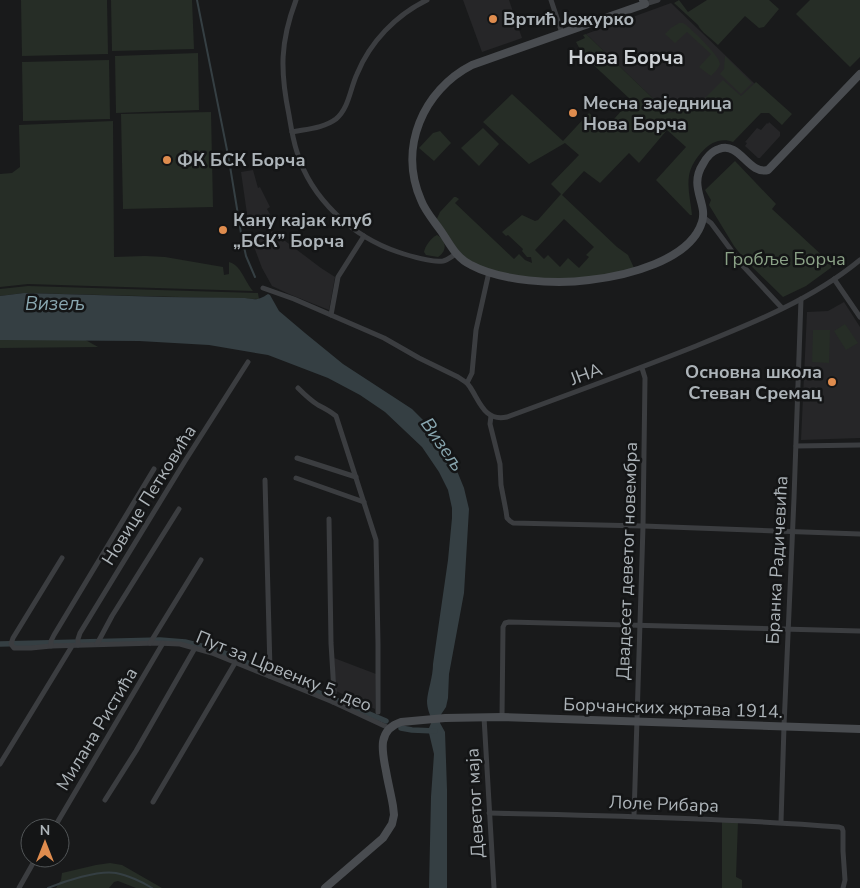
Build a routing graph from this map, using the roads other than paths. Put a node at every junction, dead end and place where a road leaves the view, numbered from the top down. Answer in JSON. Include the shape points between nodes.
{"nodes":[{"id":1,"x":296,"y":0,"type":"edge"},
{"id":2,"x":427,"y":0,"type":"edge"},
{"id":3,"x":551,"y":0,"type":"edge"},
{"id":4,"x":658,"y":0,"type":"edge"},
{"id":5,"x":644,"y":2,"type":"edge"},
{"id":6,"x":562,"y":34,"type":"junction"},
{"id":7,"x":860,"y":74,"type":"edge"},
{"id":8,"x":292,"y":132,"type":"junction"},
{"id":9,"x":703,"y":217,"type":"junction"},
{"id":10,"x":364,"y":236,"type":"junction"},
{"id":11,"x":456,"y":254,"type":"junction"},
{"id":12,"x":860,"y":260,"type":"edge"},
{"id":13,"x":489,"y":272,"type":"junction"},
{"id":14,"x":834,"y":279,"type":"junction"},
{"id":15,"x":263,"y":288,"type":"dead end"},
{"id":16,"x":801,"y":299,"type":"junction"},
{"id":17,"x":782,"y":308,"type":"junction"},
{"id":18,"x":331,"y":315,"type":"junction"},
{"id":19,"x":860,"y":317,"type":"edge"},
{"id":20,"x":248,"y":362,"type":"dead end"},
{"id":21,"x":642,"y":368,"type":"junction"},
{"id":22,"x":467,"y":383,"type":"junction"},
{"id":23,"x":298,"y":388,"type":"dead end"},
{"id":24,"x":491,"y":416,"type":"junction"},
{"id":25,"x":860,"y":444,"type":"edge"},
{"id":26,"x":796,"y":446,"type":"junction"},
{"id":27,"x":297,"y":458,"type":"dead end"},
{"id":28,"x":154,"y":469,"type":"dead end"},
{"id":29,"x":356,"y":477,"type":"junction"},
{"id":30,"x":296,"y":478,"type":"dead end"},
{"id":31,"x":265,"y":480,"type":"dead end"},
{"id":32,"x":364,"y":502,"type":"junction"},
{"id":33,"x":179,"y":509,"type":"dead end"},
{"id":34,"x":328,"y":519,"type":"dead end"},
{"id":35,"x":643,"y":526,"type":"junction"},
{"id":36,"x":792,"y":531,"type":"junction"},
{"id":37,"x":860,"y":534,"type":"edge"},
{"id":38,"x":62,"y":558,"type":"dead end"},
{"id":39,"x":201,"y":560,"type":"dead end"},
{"id":40,"x":640,"y":625,"type":"junction"},
{"id":41,"x":788,"y":629,"type":"junction"},
{"id":42,"x":860,"y":631,"type":"edge"},
{"id":43,"x":150,"y":643,"type":"junction"},
{"id":44,"x":163,"y":643,"type":"junction"},
{"id":45,"x":97,"y":644,"type":"junction"},
{"id":46,"x":78,"y":645,"type":"junction"},
{"id":47,"x":51,"y":646,"type":"junction"},
{"id":48,"x":72,"y":646,"type":"junction"},
{"id":49,"x":195,"y":648,"type":"junction"},
{"id":50,"x":236,"y":663,"type":"junction"},
{"id":51,"x":269,"y":676,"type":"junction"},
{"id":52,"x":333,"y":699,"type":"junction"},
{"id":53,"x":378,"y":712,"type":"dead end"},
{"id":54,"x":484,"y":717,"type":"junction"},
{"id":55,"x":502,"y":717,"type":"junction"},
{"id":56,"x":637,"y":721,"type":"junction"},
{"id":57,"x":784,"y":726,"type":"junction"},
{"id":58,"x":389,"y":728,"type":"junction"},
{"id":59,"x":860,"y":729,"type":"edge"},
{"id":60,"x":0,"y":764,"type":"edge"},
{"id":61,"x":105,"y":800,"type":"dead end"},
{"id":62,"x":153,"y":802,"type":"dead end"},
{"id":63,"x":489,"y":813,"type":"junction"},
{"id":64,"x":634,"y":816,"type":"junction"},
{"id":65,"x":60,"y":818,"type":"edge"},
{"id":66,"x":781,"y":822,"type":"junction"},
{"id":67,"x":30,"y":868,"type":"edge"},
{"id":68,"x":844,"y":886,"type":"edge"},
{"id":69,"x":19,"y":888,"type":"edge"},
{"id":70,"x":325,"y":888,"type":"edge"},
{"id":71,"x":494,"y":888,"type":"edge"}],
"edges":[{"from":1,"to":8,"type":"street","via":[[282,60]]},
{"from":2,"to":8,"type":"street","via":[[398,18],[372,46],[357,73],[346,107],[338,117],[322,126]]},
{"from":3,"to":6,"type":"street"},
{"from":4,"to":5,"type":"street"},
{"from":5,"to":6,"type":"street"},
{"from":6,"to":11,"type":"street","via":[[464,70],[440,89],[424,112],[414,140],[412,162],[415,182],[423,206]]},
{"from":7,"to":9,"type":"street","via":[[768,170],[756,169],[728,148],[710,155],[701,166],[697,185]]},
{"from":8,"to":10,"type":"street","via":[[301,163],[313,186],[333,212]]},
{"from":9,"to":13,"type":"street","via":[[693,239],[675,254],[613,276],[557,282]]},
{"from":9,"to":17,"type":"street"},
{"from":10,"to":11,"type":"street","via":[[386,248],[430,260],[443,261]]},
{"from":10,"to":18,"type":"street","via":[[338,277]]},
{"from":11,"to":13,"type":"street","via":[[471,266]]},
{"from":12,"to":14,"type":"street","name":"ЈНА"},
{"from":13,"to":22,"type":"street","via":[[476,330],[472,373]]},
{"from":14,"to":16,"type":"street","name":"ЈНА"},
{"from":14,"to":19,"type":"street"},
{"from":15,"to":18,"type":"street"},
{"from":16,"to":17,"type":"street","name":"ЈНА"},
{"from":16,"to":26,"type":"street","name":"Бранка Радичевића"},
{"from":17,"to":21,"type":"street","name":"ЈНА"},
{"from":18,"to":22,"type":"street","via":[[384,338]]},
{"from":20,"to":46,"type":"street","name":"Новице Петковића","via":[[80,633]]},
{"from":21,"to":24,"type":"street","name":"ЈНА","via":[[507,417]]},
{"from":21,"to":35,"type":"street","name":"Двадесет деветог новембра","via":[[645,378]]},
{"from":22,"to":24,"type":"street"},
{"from":23,"to":29,"type":"street","via":[[336,416]]},
{"from":24,"to":35,"type":"street","via":[[510,521]]},
{"from":25,"to":26,"type":"street"},
{"from":26,"to":36,"type":"street","name":"Бранка Радичевића"},
{"from":27,"to":29,"type":"street"},
{"from":28,"to":47,"type":"street","via":[[54,635]]},
{"from":29,"to":32,"type":"street"},
{"from":30,"to":32,"type":"street"},
{"from":31,"to":51,"type":"street"},
{"from":32,"to":53,"type":"street","via":[[376,540]]},
{"from":33,"to":45,"type":"street"},
{"from":34,"to":52,"type":"street"},
{"from":35,"to":36,"type":"street"},
{"from":35,"to":40,"type":"street","name":"Двадесет деветог новембра"},
{"from":36,"to":37,"type":"street"},
{"from":36,"to":41,"type":"street","name":"Бранка Радичевића"},
{"from":38,"to":47,"type":"street","name":"Пут за Црвенку 5. део","via":[[12,641],[17,649]]},
{"from":39,"to":43,"type":"street"},
{"from":40,"to":41,"type":"street"},
{"from":40,"to":55,"type":"street","via":[[505,623]]},
{"from":40,"to":56,"type":"street","name":"Двадесет деветог новембра"},
{"from":41,"to":42,"type":"street"},
{"from":41,"to":57,"type":"street","name":"Бранка Радичевића"},
{"from":43,"to":44,"type":"street","name":"Пут за Црвенку 5. део"},
{"from":43,"to":45,"type":"street","name":"Пут за Црвенку 5. део"},
{"from":44,"to":49,"type":"street","name":"Пут за Црвенку 5. део"},
{"from":44,"to":65,"type":"street","name":"Милана Ристића"},
{"from":45,"to":46,"type":"street","name":"Пут за Црвенку 5. део"},
{"from":46,"to":48,"type":"street","name":"Пут за Црвенку 5. део"},
{"from":47,"to":48,"type":"street","name":"Пут за Црвенку 5. део"},
{"from":48,"to":60,"type":"street"},
{"from":49,"to":50,"type":"street","name":"Пут за Црвенку 5. део"},
{"from":49,"to":61,"type":"street"},
{"from":50,"to":51,"type":"street","name":"Пут за Црвенку 5. део"},
{"from":50,"to":62,"type":"street"},
{"from":51,"to":52,"type":"street","name":"Пут за Црвенку 5. део"},
{"from":52,"to":58,"type":"street","name":"Пут за Црвенку 5. део"},
{"from":54,"to":55,"type":"street","name":"Борчанских жртава 1914."},
{"from":54,"to":58,"type":"street","name":"Борчанских жртава 1914.","via":[[431,718],[401,722]]},
{"from":54,"to":63,"type":"street","name":"Деветог маја"},
{"from":55,"to":56,"type":"street","name":"Борчанских жртава 1914."},
{"from":56,"to":57,"type":"street","name":"Борчанских жртава 1914."},
{"from":56,"to":64,"type":"street","name":"Двадесет деветог новембра"},
{"from":57,"to":59,"type":"street","name":"Борчанских жртава 1914."},
{"from":57,"to":66,"type":"street","name":"Бранка Радичевића"},
{"from":58,"to":70,"type":"street","via":[[382,748],[393,806],[392,824],[383,838]]},
{"from":63,"to":64,"type":"street","name":"Лоле Рибара"},
{"from":63,"to":71,"type":"street","name":"Деветог маја"},
{"from":64,"to":66,"type":"street","name":"Лоле Рибара"},
{"from":66,"to":68,"type":"street","name":"Лоле Рибара","via":[[842,828]]},
{"from":67,"to":69,"type":"street"}]}
